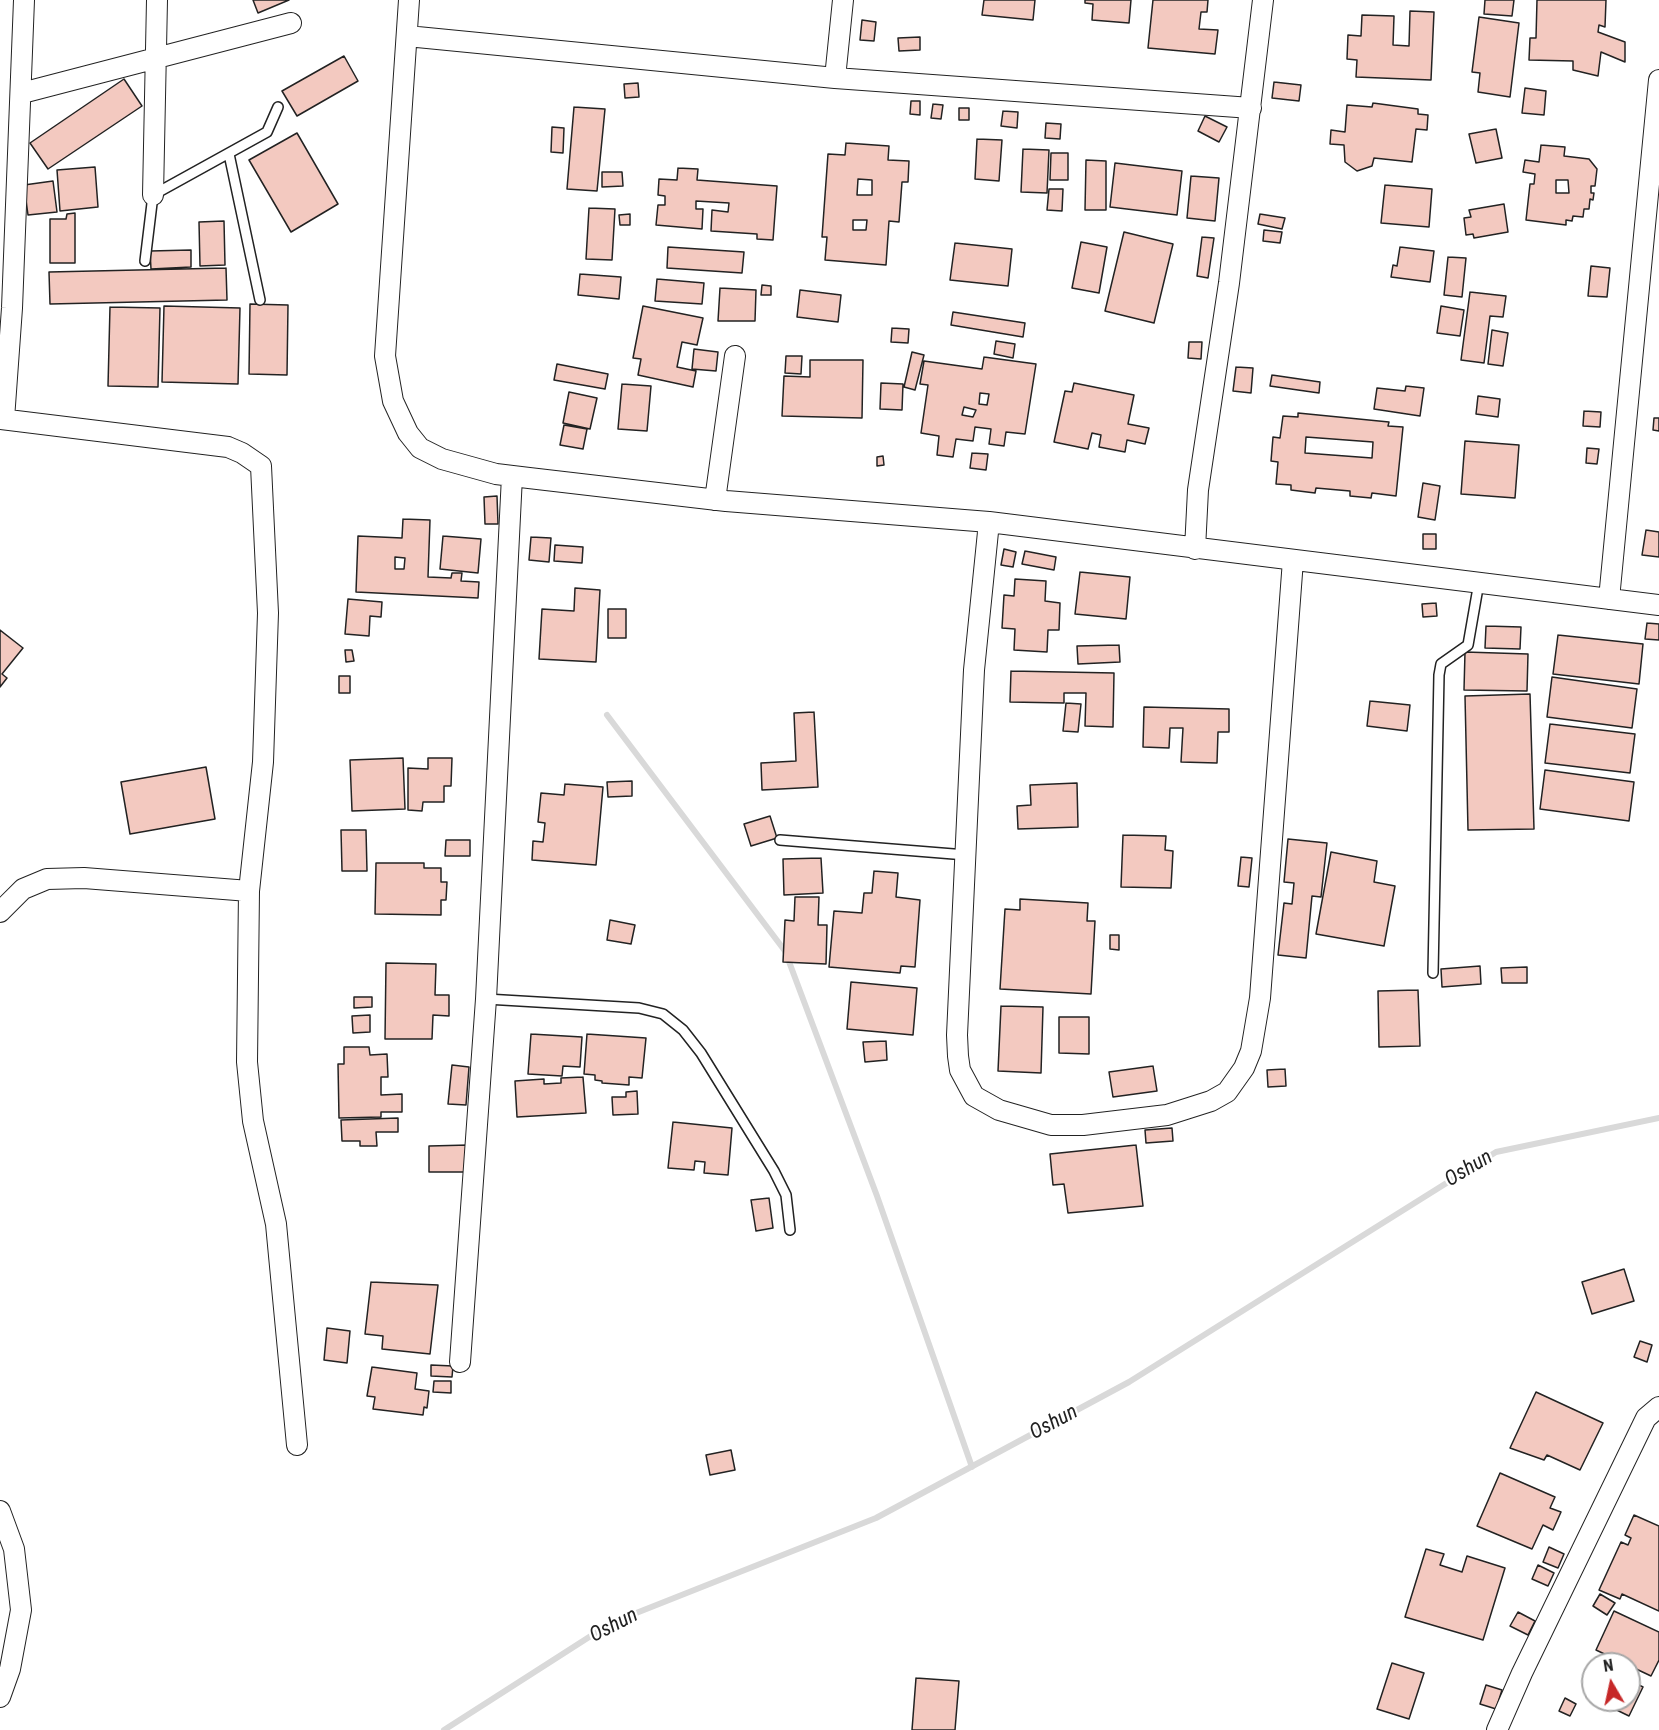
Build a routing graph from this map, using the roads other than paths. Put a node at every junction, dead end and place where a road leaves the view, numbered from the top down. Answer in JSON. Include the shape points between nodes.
{"nodes":[{"id":1,"x":24,"y":0,"type":"edge"},
{"id":2,"x":157,"y":0,"type":"edge"},
{"id":3,"x":409,"y":0,"type":"edge"},
{"id":4,"x":843,"y":0,"type":"edge"},
{"id":5,"x":1263,"y":0,"type":"edge"},
{"id":6,"x":291,"y":23,"type":"dead end"},
{"id":7,"x":407,"y":36,"type":"junction"},
{"id":8,"x":154,"y":58,"type":"junction"},
{"id":9,"x":835,"y":78,"type":"junction"},
{"id":10,"x":1659,"y":80,"type":"edge"},
{"id":11,"x":22,"y":93,"type":"junction"},
{"id":12,"x":278,"y":107,"type":"dead end"},
{"id":13,"x":1251,"y":108,"type":"junction"},
{"id":14,"x":229,"y":154,"type":"junction"},
{"id":15,"x":153,"y":195,"type":"junction"},
{"id":16,"x":145,"y":261,"type":"dead end"},
{"id":17,"x":260,"y":300,"type":"dead end"},
{"id":18,"x":6,"y":309,"type":"edge"},
{"id":19,"x":735,"y":356,"type":"dead end"},
{"id":20,"x":2,"y":419,"type":"edge"},
{"id":21,"x":512,"y":476,"type":"junction"},
{"id":22,"x":715,"y":500,"type":"junction"},
{"id":23,"x":989,"y":522,"type":"junction"},
{"id":24,"x":1196,"y":549,"type":"junction"},
{"id":25,"x":1293,"y":560,"type":"junction"},
{"id":26,"x":1479,"y":582,"type":"junction"},
{"id":27,"x":1609,"y":599,"type":"junction"},
{"id":28,"x":1659,"y":605,"type":"edge"},
{"id":29,"x":780,"y":840,"type":"dead end"},
{"id":30,"x":966,"y":855,"type":"junction"},
{"id":31,"x":249,"y":891,"type":"junction"},
{"id":32,"x":0,"y":912,"type":"edge"},
{"id":33,"x":1433,"y":973,"type":"dead end"},
{"id":34,"x":486,"y":999,"type":"junction"},
{"id":35,"x":790,"y":1230,"type":"dead end"},
{"id":36,"x":460,"y":1362,"type":"dead end"},
{"id":37,"x":1659,"y":1407,"type":"edge"},
{"id":38,"x":297,"y":1445,"type":"dead end"},
{"id":39,"x":0,"y":1511,"type":"edge"},
{"id":40,"x":0,"y":1697,"type":"edge"},
{"id":41,"x":1497,"y":1730,"type":"edge"}],
"edges":[{"from":1,"to":11,"type":"street"},
{"from":2,"to":8,"type":"street"},
{"from":3,"to":7,"type":"street"},
{"from":4,"to":9,"type":"street"},
{"from":5,"to":13,"type":"street"},
{"from":6,"to":8,"type":"street"},
{"from":7,"to":9,"type":"street"},
{"from":7,"to":21,"type":"street","via":[[386,330],[390,391],[399,418],[420,448],[442,459]]},
{"from":8,"to":11,"type":"street"},
{"from":8,"to":15,"type":"street"},
{"from":9,"to":13,"type":"street"},
{"from":10,"to":27,"type":"street"},
{"from":11,"to":18,"type":"street"},
{"from":12,"to":14,"type":"lane","via":[[267,132]]},
{"from":13,"to":24,"type":"street","via":[[1198,490]]},
{"from":14,"to":15,"type":"lane"},
{"from":14,"to":17,"type":"lane"},
{"from":15,"to":16,"type":"lane"},
{"from":18,"to":20,"type":"street"},
{"from":19,"to":22,"type":"street"},
{"from":20,"to":31,"type":"street","via":[[228,447],[261,466],[268,613],[263,762]]},
{"from":21,"to":22,"type":"street"},
{"from":21,"to":34,"type":"street"},
{"from":22,"to":23,"type":"street"},
{"from":23,"to":24,"type":"street"},
{"from":23,"to":30,"type":"street","via":[[974,670]]},
{"from":24,"to":25,"type":"street"},
{"from":25,"to":26,"type":"street"},
{"from":25,"to":30,"type":"street","via":[[1260,998],[1251,1051],[1227,1092],[1167,1115],[1083,1125],[1051,1125],[999,1110],[974,1096],[960,1070],[957,1035]]},
{"from":26,"to":27,"type":"street"},
{"from":26,"to":33,"type":"lane","via":[[1468,645],[1442,664],[1439,675]]},
{"from":27,"to":28,"type":"street"},
{"from":29,"to":30,"type":"lane"},
{"from":31,"to":32,"type":"street","via":[[84,878],[47,879],[23,889]]},
{"from":31,"to":38,"type":"street","via":[[247,1062],[253,1121],[276,1224]]},
{"from":34,"to":35,"type":"lane","via":[[639,1008],[663,1014],[683,1030],[700,1053],[774,1171],[786,1195]]},
{"from":34,"to":36,"type":"street"},
{"from":37,"to":41,"type":"street","via":[[1646,1418]]},
{"from":39,"to":40,"type":"street","via":[[14,1549],[21,1610],[10,1669]]}]}
